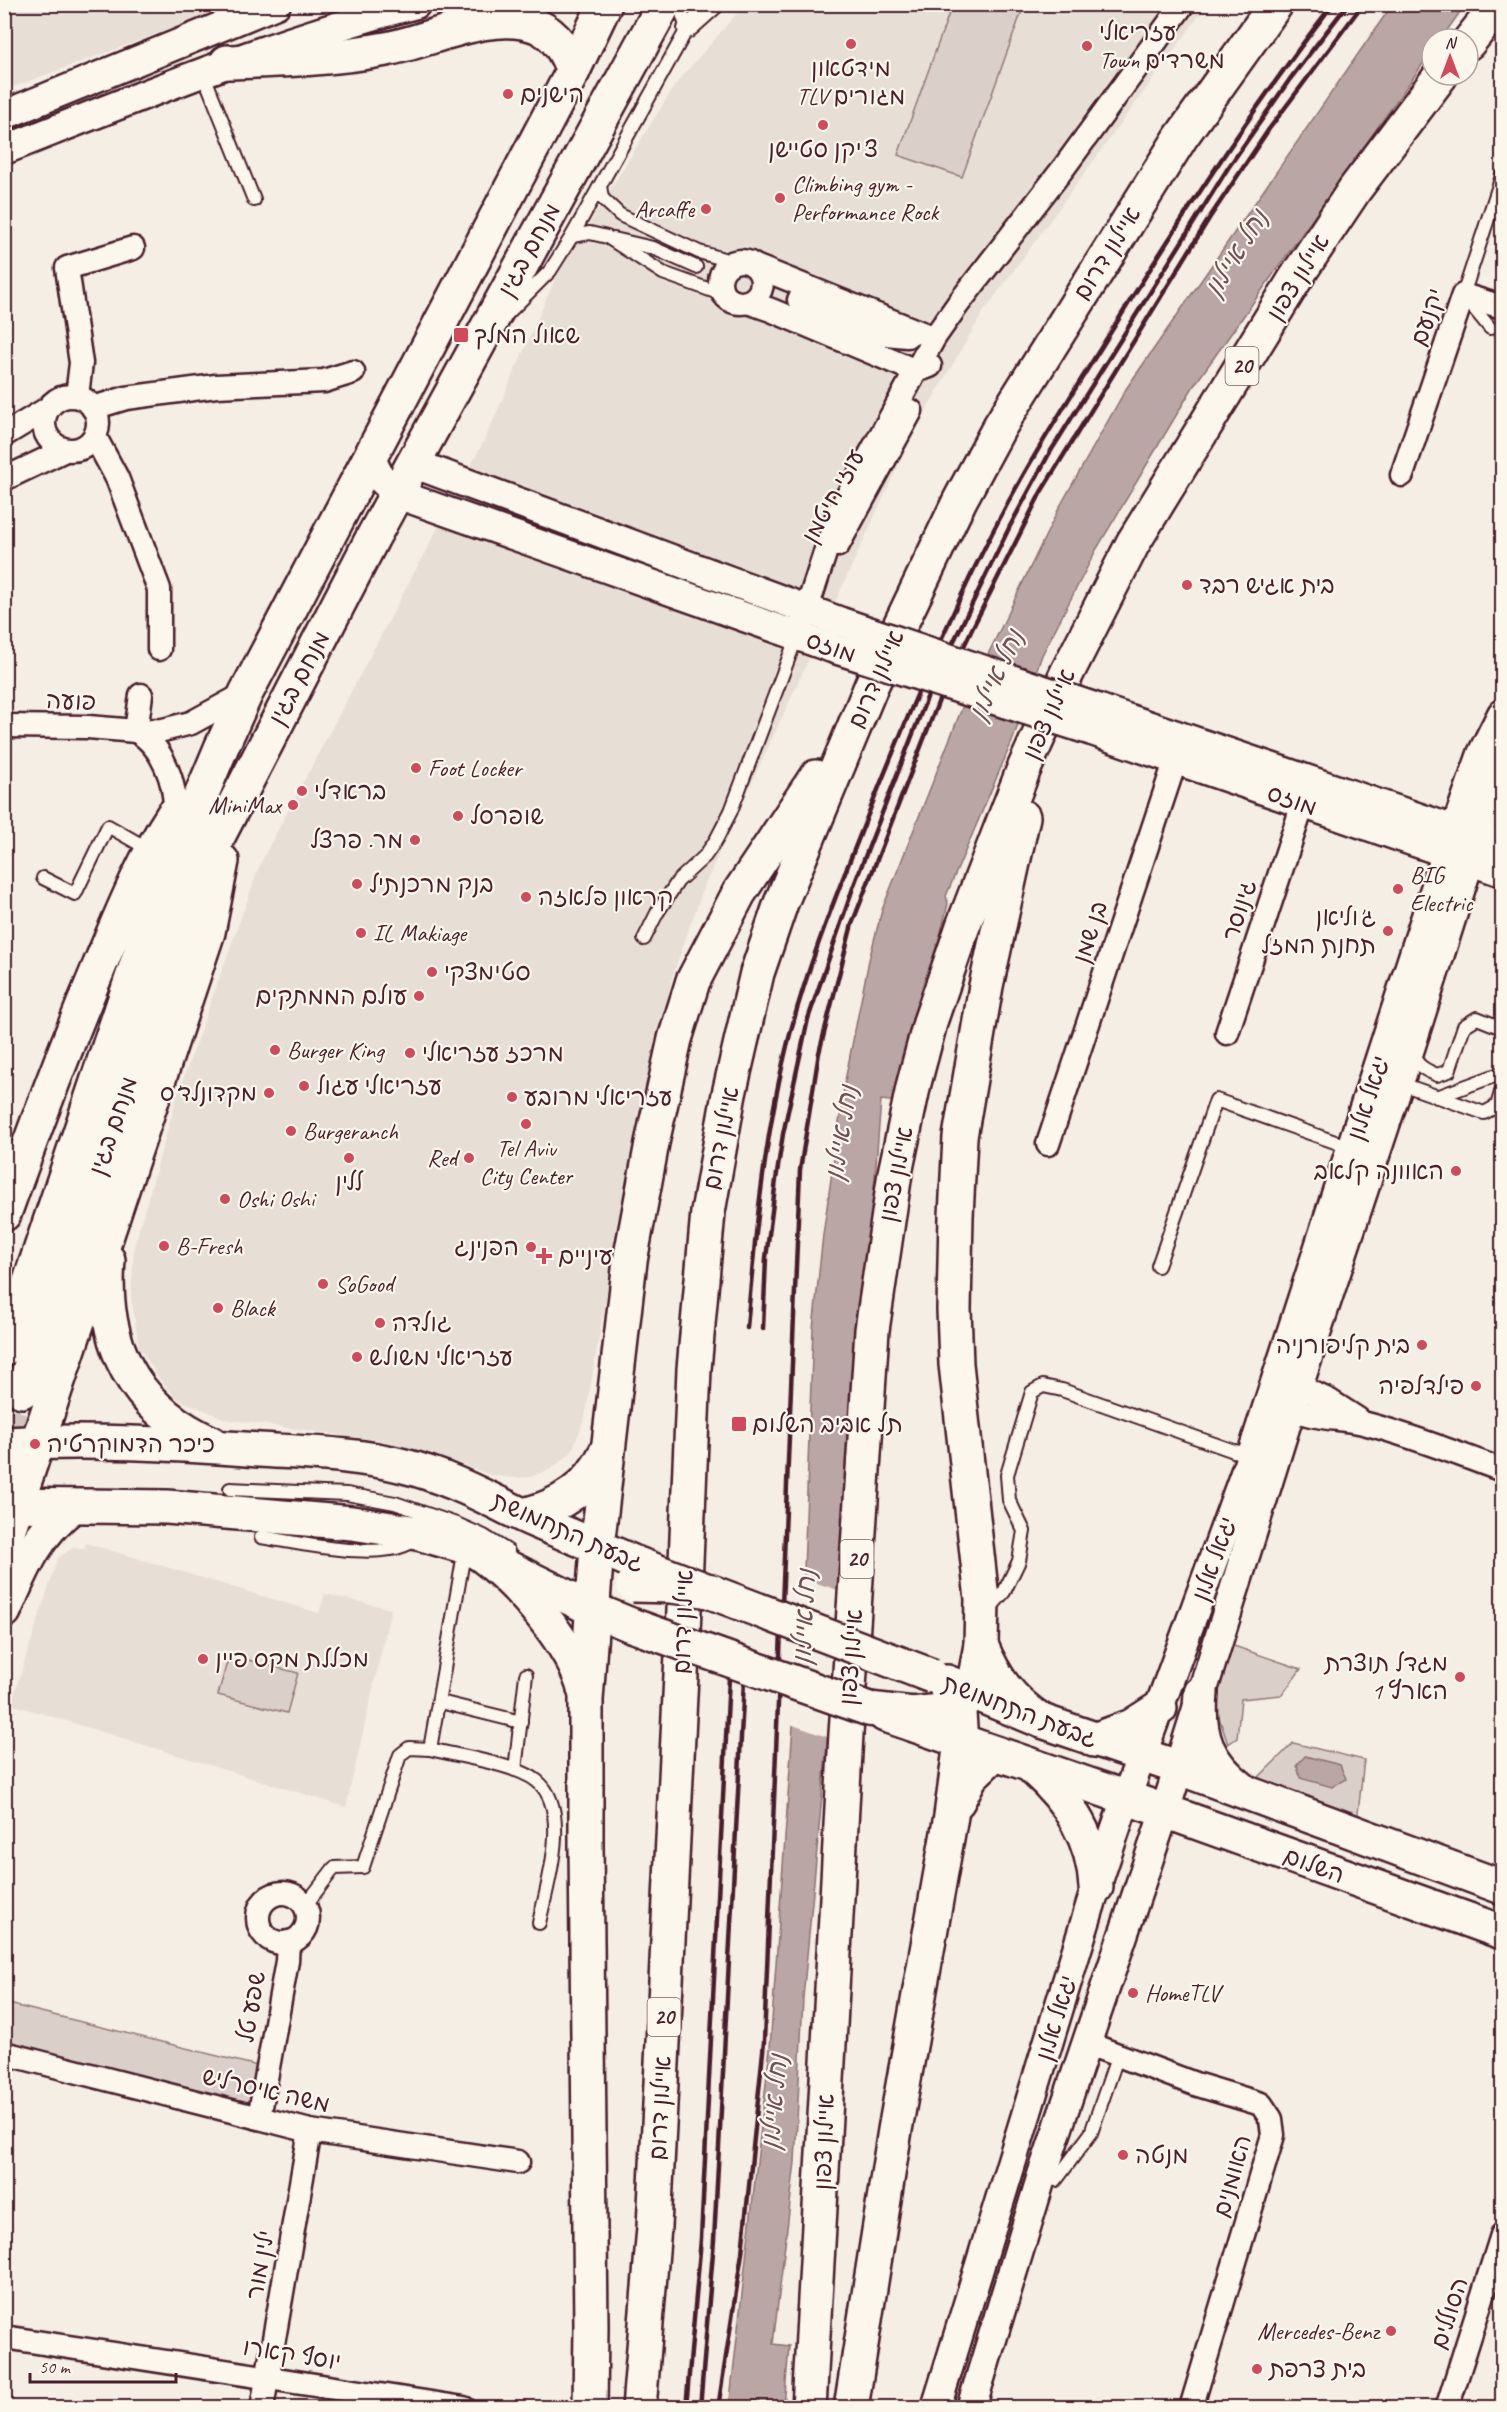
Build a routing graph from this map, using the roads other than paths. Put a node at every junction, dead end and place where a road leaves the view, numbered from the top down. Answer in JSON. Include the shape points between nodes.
{"nodes":[{"id":1,"x":416,"y":4,"type":"edge"},
{"id":2,"x":605,"y":4,"type":"edge"},
{"id":3,"x":664,"y":4,"type":"edge"},
{"id":4,"x":678,"y":4,"type":"edge"},
{"id":5,"x":715,"y":4,"type":"edge"},
{"id":6,"x":1184,"y":4,"type":"edge"},
{"id":7,"x":1198,"y":4,"type":"edge"},
{"id":8,"x":1276,"y":4,"type":"edge"},
{"id":9,"x":1499,"y":4,"type":"edge"},
{"id":10,"x":266,"y":6,"type":"edge"},
{"id":11,"x":1480,"y":28,"type":"edge"},
{"id":12,"x":687,"y":29,"type":"junction"},
{"id":13,"x":215,"y":67,"type":"junction"},
{"id":14,"x":573,"y":71,"type":"junction"},
{"id":15,"x":1433,"y":87,"type":"edge"},
{"id":16,"x":4,"y":115,"type":"edge"},
{"id":17,"x":4,"y":150,"type":"edge"},
{"id":18,"x":1503,"y":176,"type":"edge"},
{"id":19,"x":600,"y":186,"type":"junction"},
{"id":20,"x":254,"y":200,"type":"dead end"},
{"id":21,"x":620,"y":215,"type":"junction"},
{"id":22,"x":572,"y":236,"type":"junction"},
{"id":23,"x":607,"y":237,"type":"junction"},
{"id":24,"x":133,"y":248,"type":"dead end"},
{"id":25,"x":653,"y":248,"type":"junction"},
{"id":26,"x":744,"y":264,"type":"junction"},
{"id":27,"x":696,"y":267,"type":"dead end"},
{"id":28,"x":784,"y":294,"type":"dead end"},
{"id":29,"x":724,"y":295,"type":"junction"},
{"id":30,"x":1463,"y":295,"type":"junction"},
{"id":31,"x":748,"y":302,"type":"junction"},
{"id":32,"x":1503,"y":307,"type":"edge"},
{"id":33,"x":1490,"y":328,"type":"dead end"},
{"id":34,"x":875,"y":333,"type":"junction"},
{"id":35,"x":480,"y":338,"type":"junction"},
{"id":36,"x":934,"y":338,"type":"junction"},
{"id":37,"x":937,"y":363,"type":"junction"},
{"id":38,"x":916,"y":370,"type":"junction"},
{"id":39,"x":353,"y":372,"type":"dead end"},
{"id":40,"x":85,"y":402,"type":"junction"},
{"id":41,"x":47,"y":409,"type":"junction"},
{"id":42,"x":4,"y":435,"type":"edge"},
{"id":43,"x":95,"y":437,"type":"junction"},
{"id":44,"x":65,"y":450,"type":"junction"},
{"id":45,"x":370,"y":457,"type":"junction"},
{"id":46,"x":415,"y":464,"type":"junction"},
{"id":47,"x":1402,"y":475,"type":"dead end"},
{"id":48,"x":4,"y":479,"type":"edge"},
{"id":49,"x":397,"y":494,"type":"junction"},
{"id":50,"x":820,"y":574,"type":"junction"},
{"id":51,"x":807,"y":609,"type":"junction"},
{"id":52,"x":836,"y":635,"type":"junction"},
{"id":53,"x":797,"y":636,"type":"junction"},
{"id":54,"x":159,"y":649,"type":"dead end"},
{"id":55,"x":246,"y":693,"type":"junction"},
{"id":56,"x":141,"y":695,"type":"dead end"},
{"id":57,"x":862,"y":708,"type":"junction"},
{"id":58,"x":1503,"y":714,"type":"edge"},
{"id":59,"x":4,"y":726,"type":"edge"},
{"id":60,"x":136,"y":731,"type":"junction"},
{"id":61,"x":1039,"y":736,"type":"junction"},
{"id":62,"x":222,"y":746,"type":"junction"},
{"id":63,"x":1179,"y":748,"type":"junction"},
{"id":64,"x":1503,"y":766,"type":"edge"},
{"id":65,"x":1303,"y":804,"type":"junction"},
{"id":66,"x":175,"y":813,"type":"junction"},
{"id":67,"x":226,"y":818,"type":"junction"},
{"id":68,"x":1470,"y":845,"type":"edge"},
{"id":69,"x":152,"y":851,"type":"junction"},
{"id":70,"x":1503,"y":872,"type":"edge"},
{"id":71,"x":43,"y":878,"type":"dead end"},
{"id":72,"x":644,"y":939,"type":"dead end"},
{"id":73,"x":1503,"y":1028,"type":"edge"},
{"id":74,"x":1227,"y":1033,"type":"dead end"},
{"id":75,"x":1411,"y":1043,"type":"junction"},
{"id":76,"x":1503,"y":1073,"type":"edge"},
{"id":77,"x":1399,"y":1083,"type":"junction"},
{"id":78,"x":1503,"y":1089,"type":"edge"},
{"id":79,"x":1437,"y":1097,"type":"junction"},
{"id":80,"x":1048,"y":1144,"type":"dead end"},
{"id":81,"x":1352,"y":1148,"type":"junction"},
{"id":82,"x":4,"y":1214,"type":"edge"},
{"id":83,"x":111,"y":1218,"type":"junction"},
{"id":84,"x":1158,"y":1266,"type":"dead end"},
{"id":85,"x":4,"y":1349,"type":"edge"},
{"id":86,"x":22,"y":1391,"type":"tunnel mouth"},
{"id":87,"x":1287,"y":1395,"type":"junction"},
{"id":88,"x":39,"y":1442,"type":"junction"},
{"id":89,"x":4,"y":1444,"type":"edge"},
{"id":90,"x":609,"y":1444,"type":"junction"},
{"id":91,"x":225,"y":1447,"type":"junction"},
{"id":92,"x":1252,"y":1454,"type":"junction"},
{"id":93,"x":1503,"y":1470,"type":"edge"},
{"id":94,"x":230,"y":1488,"type":"dead end"},
{"id":95,"x":11,"y":1505,"type":"edge"},
{"id":96,"x":73,"y":1506,"type":"junction"},
{"id":97,"x":524,"y":1515,"type":"junction"},
{"id":98,"x":418,"y":1533,"type":"junction"},
{"id":99,"x":261,"y":1537,"type":"dead end"},
{"id":100,"x":4,"y":1543,"type":"edge"},
{"id":101,"x":597,"y":1546,"type":"junction"},
{"id":102,"x":472,"y":1550,"type":"junction"},
{"id":103,"x":634,"y":1574,"type":"junction"},
{"id":104,"x":542,"y":1584,"type":"junction"},
{"id":105,"x":592,"y":1609,"type":"junction"},
{"id":106,"x":4,"y":1611,"type":"edge"},
{"id":107,"x":982,"y":1630,"type":"junction"},
{"id":108,"x":526,"y":1675,"type":"dead end"},
{"id":109,"x":1201,"y":1693,"type":"junction"},
{"id":110,"x":586,"y":1700,"type":"junction"},
{"id":111,"x":440,"y":1702,"type":"junction"},
{"id":112,"x":1160,"y":1708,"type":"junction"},
{"id":113,"x":946,"y":1711,"type":"junction"},
{"id":114,"x":1042,"y":1721,"type":"junction"},
{"id":115,"x":521,"y":1722,"type":"junction"},
{"id":116,"x":1094,"y":1740,"type":"junction"},
{"id":117,"x":961,"y":1742,"type":"junction"},
{"id":118,"x":430,"y":1749,"type":"junction"},
{"id":119,"x":994,"y":1753,"type":"junction"},
{"id":120,"x":1141,"y":1756,"type":"junction"},
{"id":121,"x":1029,"y":1765,"type":"junction"},
{"id":122,"x":1177,"y":1767,"type":"junction"},
{"id":123,"x":515,"y":1770,"type":"junction"},
{"id":124,"x":1249,"y":1793,"type":"junction"},
{"id":125,"x":1126,"y":1798,"type":"junction"},
{"id":126,"x":1165,"y":1811,"type":"junction"},
{"id":127,"x":951,"y":1816,"type":"junction"},
{"id":128,"x":1096,"y":1887,"type":"junction"},
{"id":129,"x":1503,"y":1887,"type":"edge"},
{"id":130,"x":305,"y":1905,"type":"junction"},
{"id":131,"x":539,"y":1923,"type":"dead end"},
{"id":132,"x":1503,"y":1932,"type":"edge"},
{"id":133,"x":288,"y":1942,"type":"junction"},
{"id":134,"x":1086,"y":2043,"type":"junction"},
{"id":135,"x":4,"y":2053,"type":"edge"},
{"id":136,"x":1118,"y":2055,"type":"junction"},
{"id":137,"x":259,"y":2118,"type":"junction"},
{"id":138,"x":310,"y":2131,"type":"junction"},
{"id":139,"x":518,"y":2162,"type":"dead end"},
{"id":140,"x":1042,"y":2175,"type":"junction"},
{"id":141,"x":1503,"y":2235,"type":"edge"},
{"id":142,"x":4,"y":2337,"type":"edge"},
{"id":143,"x":268,"y":2378,"type":"junction"},
{"id":144,"x":262,"y":2408,"type":"edge"},
{"id":145,"x":464,"y":2408,"type":"edge"},
{"id":146,"x":590,"y":2408,"type":"edge"},
{"id":147,"x":639,"y":2408,"type":"edge"},
{"id":148,"x":808,"y":2408,"type":"edge"},
{"id":149,"x":851,"y":2408,"type":"edge"},
{"id":150,"x":936,"y":2408,"type":"edge"},
{"id":151,"x":971,"y":2408,"type":"edge"},
{"id":152,"x":1191,"y":2408,"type":"edge"},
{"id":153,"x":1447,"y":2408,"type":"edge"}],
"edges":[{"from":1,"to":13,"type":"street"},
{"from":2,"to":14,"type":"main road","name":"מנחם בגין"},
{"from":3,"to":35,"type":"main road","name":"מנחם בגין"},
{"from":4,"to":12,"type":"lane"},
{"from":5,"to":12,"type":"street"},
{"from":6,"to":36,"type":"street","name":"עוזי חיטמן"},
{"from":7,"to":37,"type":"street","name":"עוזי חיטמן","via":[[1078,171],[1006,261]]},
{"from":8,"to":57,"type":"main road","name":"איילון דרום","number":"20","via":[[1181,137],[1000,426],[960,500]]},
{"from":9,"to":11,"type":"main road"},
{"from":10,"to":16,"type":"street"},
{"from":12,"to":19,"type":"lane"},
{"from":13,"to":14,"type":"main road","via":[[388,49],[476,25],[517,22],[538,27],[557,39]]},
{"from":13,"to":17,"type":"street"},
{"from":13,"to":20,"type":"lane"},
{"from":14,"to":45,"type":"main road","name":"מנחם בגין"},
{"from":15,"to":61,"type":"main road","name":"איילון צפון","number":"20","via":[[1312,253],[1150,514],[1101,605]]},
{"from":18,"to":30,"type":"lane","name":"יקנעם"},
{"from":19,"to":21,"type":"lane","via":[[602,198]]},
{"from":19,"to":22,"type":"lane"},
{"from":21,"to":25,"type":"lane"},
{"from":21,"to":26,"type":"lane","via":[[699,252]]},
{"from":22,"to":23,"type":"lane","via":[[590,233]]},
{"from":22,"to":35,"type":"lane","via":[[550,271]]},
{"from":23,"to":25,"type":"lane"},
{"from":23,"to":29,"type":"lane","via":[[663,273]]},
{"from":24,"to":40,"type":"street","via":[[67,268]]},
{"from":25,"to":27,"type":"lane"},
{"from":26,"to":29,"type":"street","via":[[728,265],[720,276]]},
{"from":26,"to":31,"type":"street","via":[[762,276],[761,289]]},
{"from":26,"to":36,"type":"street"},
{"from":28,"to":34,"type":"street"},
{"from":29,"to":31,"type":"street","via":[[734,302]]},
{"from":30,"to":32,"type":"street"},
{"from":30,"to":33,"type":"lane"},
{"from":30,"to":47,"type":"street","name":"יקנעם"},
{"from":31,"to":38,"type":"street"},
{"from":34,"to":36,"type":"street"},
{"from":34,"to":38,"type":"street"},
{"from":35,"to":46,"type":"main road","name":"מנחם בגין"},
{"from":36,"to":37,"type":"street"},
{"from":36,"to":38,"type":"street","name":"עוזי חיטמן"},
{"from":37,"to":38,"type":"street"},
{"from":37,"to":50,"type":"street","name":"עוזי חיטמן"},
{"from":38,"to":50,"type":"street","name":"עוזי חיטמן","via":[[838,513]]},
{"from":39,"to":40,"type":"street","via":[[324,381],[216,386]]},
{"from":40,"to":41,"type":"street","via":[[60,398]]},
{"from":40,"to":43,"type":"street","via":[[98,422]]},
{"from":41,"to":42,"type":"street"},
{"from":41,"to":44,"type":"street","via":[[45,434]]},
{"from":43,"to":44,"type":"street","via":[[82,448]]},
{"from":43,"to":54,"type":"street","via":[[117,478],[159,589]]},
{"from":44,"to":48,"type":"street"},
{"from":45,"to":49,"type":"street","name":"מוזס","via":[[381,479]]},
{"from":45,"to":55,"type":"main road","name":"מנחם בגין"},
{"from":46,"to":49,"type":"main road","name":"מנחם בגין"},
{"from":46,"to":51,"type":"street","name":"מוזס"},
{"from":49,"to":53,"type":"street","name":"מוזס"},
{"from":49,"to":67,"type":"main road","name":"מנחם בגין"},
{"from":50,"to":51,"type":"street"},
{"from":51,"to":52,"type":"street","name":"מוזס"},
{"from":51,"to":53,"type":"street"},
{"from":52,"to":53,"type":"street","name":"מוזס"},
{"from":52,"to":63,"type":"street","name":"מוזס","bridge":true},
{"from":53,"to":72,"type":"lane","via":[[717,840],[678,880]]},
{"from":55,"to":60,"type":"street","name":"פועה","via":[[191,723],[164,730]]},
{"from":55,"to":62,"type":"main road","name":"מנחם בגין"},
{"from":56,"to":60,"type":"street"},
{"from":57,"to":90,"type":"main road","via":[[739,893],[693,981],[675,1040],[630,1261]]},
{"from":57,"to":147,"type":"main road","name":"איילון דרום","number":"20","via":[[781,903],[757,973],[729,1094],[708,1212],[694,1369],[654,2227]]},
{"from":58,"to":68,"type":"street","name":"יגאל אלון","via":[[1482,754]]},
{"from":59,"to":60,"type":"street","name":"פועה"},
{"from":60,"to":66,"type":"street","via":[[150,741],[164,763]]},
{"from":61,"to":107,"type":"main road","via":[[986,986],[960,1137],[956,1364]]},
{"from":61,"to":148,"type":"main road","name":"איילון צפון","number":"20","via":[[940,988],[914,1083],[883,1243],[865,1437]]},
{"from":62,"to":66,"type":"main road"},
{"from":62,"to":85,"type":"main road","name":"מנחם בגין","via":[[163,886]]},
{"from":63,"to":65,"type":"street","name":"מוזס"},
{"from":63,"to":68,"type":"street","name":"מוזס"},
{"from":63,"to":80,"type":"street","name":"בן שמן"},
{"from":64,"to":68,"type":"street","name":"יגאל אלון"},
{"from":65,"to":68,"type":"street","name":"מוזס"},
{"from":65,"to":74,"type":"street","name":"גינוסר"},
{"from":66,"to":69,"type":"main road"},
{"from":67,"to":83,"type":"main road","via":[[222,863],[208,932]]},
{"from":67,"to":86,"type":"main road","name":"מנחם בגין","via":[[190,904]]},
{"from":68,"to":70,"type":"street"},
{"from":68,"to":75,"type":"street","name":"יגאל אלון"},
{"from":68,"to":81,"type":"street","name":"יגאל אלון"},
{"from":69,"to":71,"type":"lane","via":[[108,826],[75,894]]},
{"from":69,"to":82,"type":"main road","via":[[73,1029]]},
{"from":73,"to":75,"type":"lane","via":[[1477,1018],[1464,1026],[1449,1071],[1437,1076],[1421,1068]]},
{"from":75,"to":77,"type":"street","name":"יגאל אלון"},
{"from":76,"to":79,"type":"lane"},
{"from":77,"to":79,"type":"lane"},
{"from":77,"to":87,"type":"street","name":"יגאל אלון"},
{"from":78,"to":79,"type":"lane","via":[[1497,1106],[1484,1113]]},
{"from":81,"to":84,"type":"lane","via":[[1216,1100],[1191,1185]]},
{"from":81,"to":87,"type":"street","name":"יגאל אלון"},
{"from":83,"to":88,"type":"main road"},
{"from":83,"to":91,"type":"main road","via":[[107,1267],[109,1317],[134,1383],[177,1426]]},
{"from":87,"to":92,"type":"street","name":"יגאל אלון"},
{"from":87,"to":93,"type":"street","via":[[1316,1416],[1365,1423]]},
{"from":87,"to":109,"type":"street","name":"יגאל אלון"},
{"from":88,"to":89,"type":"main road","name":"גבעת התחמושת"},
{"from":88,"to":91,"type":"main road","name":"גבעת התחמושת"},
{"from":88,"to":95,"type":"main road"},
{"from":90,"to":97,"type":"main road","via":[[594,1472],[573,1495]]},
{"from":90,"to":101,"type":"main road"},
{"from":91,"to":97,"type":"main road","name":"גבעת התחמושת","via":[[403,1466],[458,1484]]},
{"from":92,"to":107,"type":"lane","via":[[1062,1390],[1043,1386],[1032,1392],[1007,1475],[1009,1500],[1024,1531],[1019,1562]]},
{"from":92,"to":112,"type":"street","name":"יגאל אלון"},
{"from":94,"to":104,"type":"lane","via":[[347,1494],[435,1515],[484,1536],[519,1560]]},
{"from":95,"to":96,"type":"main road"},
{"from":95,"to":100,"type":"main road"},
{"from":96,"to":98,"type":"main road","via":[[167,1507],[351,1523]]},
{"from":96,"to":106,"type":"main road","via":[[51,1524],[30,1552]]},
{"from":97,"to":101,"type":"main road","name":"גבעת התחמושת"},
{"from":98,"to":99,"type":"lane","via":[[405,1546],[365,1551]]},
{"from":98,"to":102,"type":"main road"},
{"from":101,"to":103,"type":"main road","name":"גבעת התחמושת"},
{"from":101,"to":105,"type":"main road"},
{"from":102,"to":104,"type":"main road"},
{"from":102,"to":110,"type":"main road","via":[[493,1564],[522,1593],[552,1631],[575,1665]]},
{"from":102,"to":111,"type":"lane"},
{"from":103,"to":105,"type":"main road","via":[[604,1594]]},
{"from":103,"to":113,"type":"main road","name":"גבעת התחמושת","bridge":true,"via":[[672,1586],[712,1591],[935,1678]]},
{"from":104,"to":105,"type":"main road"},
{"from":105,"to":110,"type":"main road"},
{"from":105,"to":113,"type":"main road","bridge":true,"via":[[869,1709],[913,1714]]},
{"from":107,"to":113,"type":"main road"},
{"from":107,"to":114,"type":"main road","via":[[994,1672],[1010,1696]]},
{"from":108,"to":115,"type":"lane"},
{"from":109,"to":122,"type":"street","name":"יגאל אלון"},
{"from":109,"to":124,"type":"main road","via":[[1200,1724],[1207,1750],[1232,1780]]},
{"from":110,"to":146,"type":"main road"},
{"from":111,"to":115,"type":"lane"},
{"from":111,"to":118,"type":"lane"},
{"from":112,"to":116,"type":"main road","via":[[1132,1726]]},
{"from":112,"to":120,"type":"street","name":"יגאל אלון"},
{"from":113,"to":114,"type":"main road","name":"גבעת התחמושת"},
{"from":113,"to":117,"type":"main road","via":[[962,1730]]},
{"from":114,"to":116,"type":"main road","name":"גבעת התחמושת"},
{"from":115,"to":123,"type":"lane"},
{"from":116,"to":120,"type":"main road","name":"גבעת התחמושת"},
{"from":117,"to":119,"type":"main road","name":"גבעת התחמושת"},
{"from":117,"to":127,"type":"main road"},
{"from":118,"to":123,"type":"lane"},
{"from":118,"to":130,"type":"lane","via":[[409,1748],[400,1755],[363,1867],[334,1868]]},
{"from":119,"to":121,"type":"main road","name":"גבעת התחמושת"},
{"from":119,"to":127,"type":"main road","via":[[971,1776]]},
{"from":120,"to":122,"type":"main road","name":"השלום"},
{"from":120,"to":125,"type":"street","name":"יגאל אלון"},
{"from":121,"to":125,"type":"main road","name":"גבעת התחמושת"},
{"from":121,"to":128,"type":"main road","via":[[1060,1795],[1075,1817],[1091,1856]]},
{"from":122,"to":124,"type":"main road","name":"השלום"},
{"from":122,"to":126,"type":"street","name":"יגאל אלון"},
{"from":123,"to":131,"type":"lane","via":[[536,1780],[547,1791],[554,1818],[554,1859]]},
{"from":124,"to":129,"type":"main road","name":"השלום"},
{"from":125,"to":126,"type":"main road","name":"השלום"},
{"from":125,"to":128,"type":"street","name":"יגאל אלון"},
{"from":126,"to":132,"type":"main road","name":"השלום"},
{"from":126,"to":134,"type":"street","name":"יגאל אלון"},
{"from":127,"to":149,"type":"main road"},
{"from":128,"to":150,"type":"street","name":"יגאל אלון"},
{"from":130,"to":133,"type":"street","via":[[308,1918],[304,1931]]},
{"from":130,"to":133,"type":"street","via":[[296,1896],[282,1893],[269,1898],[260,1910],[263,1932],[274,1941]]},
{"from":133,"to":137,"type":"street","name":"שפע טל"},
{"from":134,"to":136,"type":"street","name":"האומנים"},
{"from":134,"to":140,"type":"street","name":"יגאל אלון"},
{"from":135,"to":137,"type":"street","name":"משה איסרליש"},
{"from":136,"to":140,"type":"lane","via":[[1091,2133],[1056,2180]]},
{"from":136,"to":152,"type":"street","name":"האומנים","via":[[1261,2104],[1271,2119],[1273,2135],[1231,2253]]},
{"from":137,"to":138,"type":"street","name":"משה איסרליש"},
{"from":138,"to":139,"type":"street","name":"משה איסרליש"},
{"from":138,"to":143,"type":"street","name":"ילין מור"},
{"from":140,"to":151,"type":"street","name":"יגאל אלון"},
{"from":141,"to":153,"type":"street","name":"הסוללים"},
{"from":142,"to":143,"type":"street","name":"יוסף קארו"},
{"from":143,"to":144,"type":"street","name":"ילין מור"},
{"from":143,"to":145,"type":"street","name":"יוסף קארו"}]}
